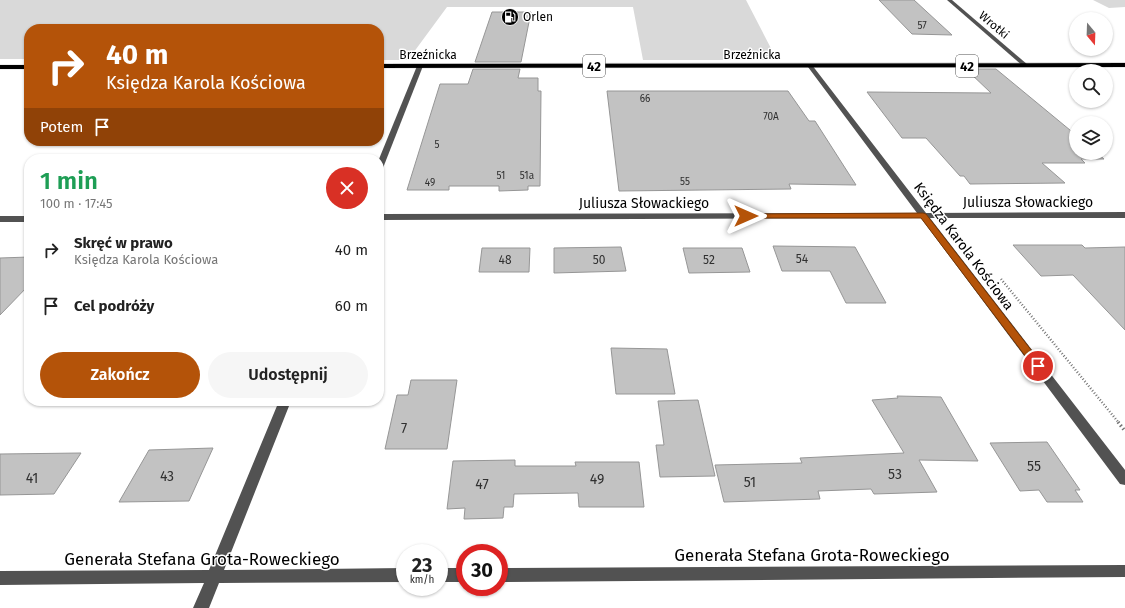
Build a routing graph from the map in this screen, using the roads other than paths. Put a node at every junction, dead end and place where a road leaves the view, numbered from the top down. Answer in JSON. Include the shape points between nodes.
{"nodes":[{"id":1,"x":948,"y":0,"type":"edge"},
{"id":2,"x":1125,"y":65,"type":"edge"},
{"id":3,"x":384,"y":66,"type":"edge"},
{"id":4,"x":420,"y":66,"type":"junction"},
{"id":5,"x":810,"y":66,"type":"junction"},
{"id":6,"x":1026,"y":66,"type":"junction"},
{"id":7,"x":0,"y":67,"type":"edge"},
{"id":8,"x":24,"y":67,"type":"edge"},
{"id":9,"x":384,"y":156,"type":"edge"},
{"id":10,"x":1125,"y":215,"type":"edge"},
{"id":11,"x":923,"y":216,"type":"junction"},
{"id":12,"x":384,"y":217,"type":"edge"},
{"id":13,"x":0,"y":219,"type":"edge"},
{"id":14,"x":24,"y":219,"type":"edge"},
{"id":15,"x":283,"y":406,"type":"edge"},
{"id":16,"x":1125,"y":480,"type":"edge"},
{"id":17,"x":1125,"y":571,"type":"edge"},
{"id":18,"x":396,"y":575,"type":"edge"},
{"id":19,"x":508,"y":575,"type":"edge"},
{"id":20,"x":214,"y":576,"type":"junction"},
{"id":21,"x":0,"y":578,"type":"edge"},
{"id":22,"x":201,"y":608,"type":"edge"}],
"edges":[{"from":1,"to":6,"type":"street","name":"Wrotki"},
{"from":2,"to":6,"type":"main road","name":"Brzeźnicka","number":"42"},
{"from":3,"to":4,"type":"main road","name":"Brzeźnicka","number":"42"},
{"from":4,"to":5,"type":"main road","name":"Brzeźnicka","number":"42"},
{"from":4,"to":9,"type":"street"},
{"from":5,"to":6,"type":"main road","name":"Brzeźnicka","number":"42"},
{"from":5,"to":11,"type":"street","name":"Księdza Karola Kościowa"},
{"from":7,"to":8,"type":"main road"},
{"from":10,"to":11,"type":"street","name":"Juliusza Słowackiego"},
{"from":11,"to":12,"type":"street","name":"Juliusza Słowackiego"},
{"from":11,"to":16,"type":"street","name":"Księdza Karola Kościowa"},
{"from":13,"to":14,"type":"street"},
{"from":15,"to":20,"type":"street"},
{"from":17,"to":19,"type":"street","name":"Generała Stefana Grota-Roweckiego"},
{"from":18,"to":20,"type":"street","name":"Generała Stefana Grota-Roweckiego"},
{"from":20,"to":21,"type":"street","name":"Generała Stefana Grota-Roweckiego"},
{"from":20,"to":22,"type":"street"}]}
